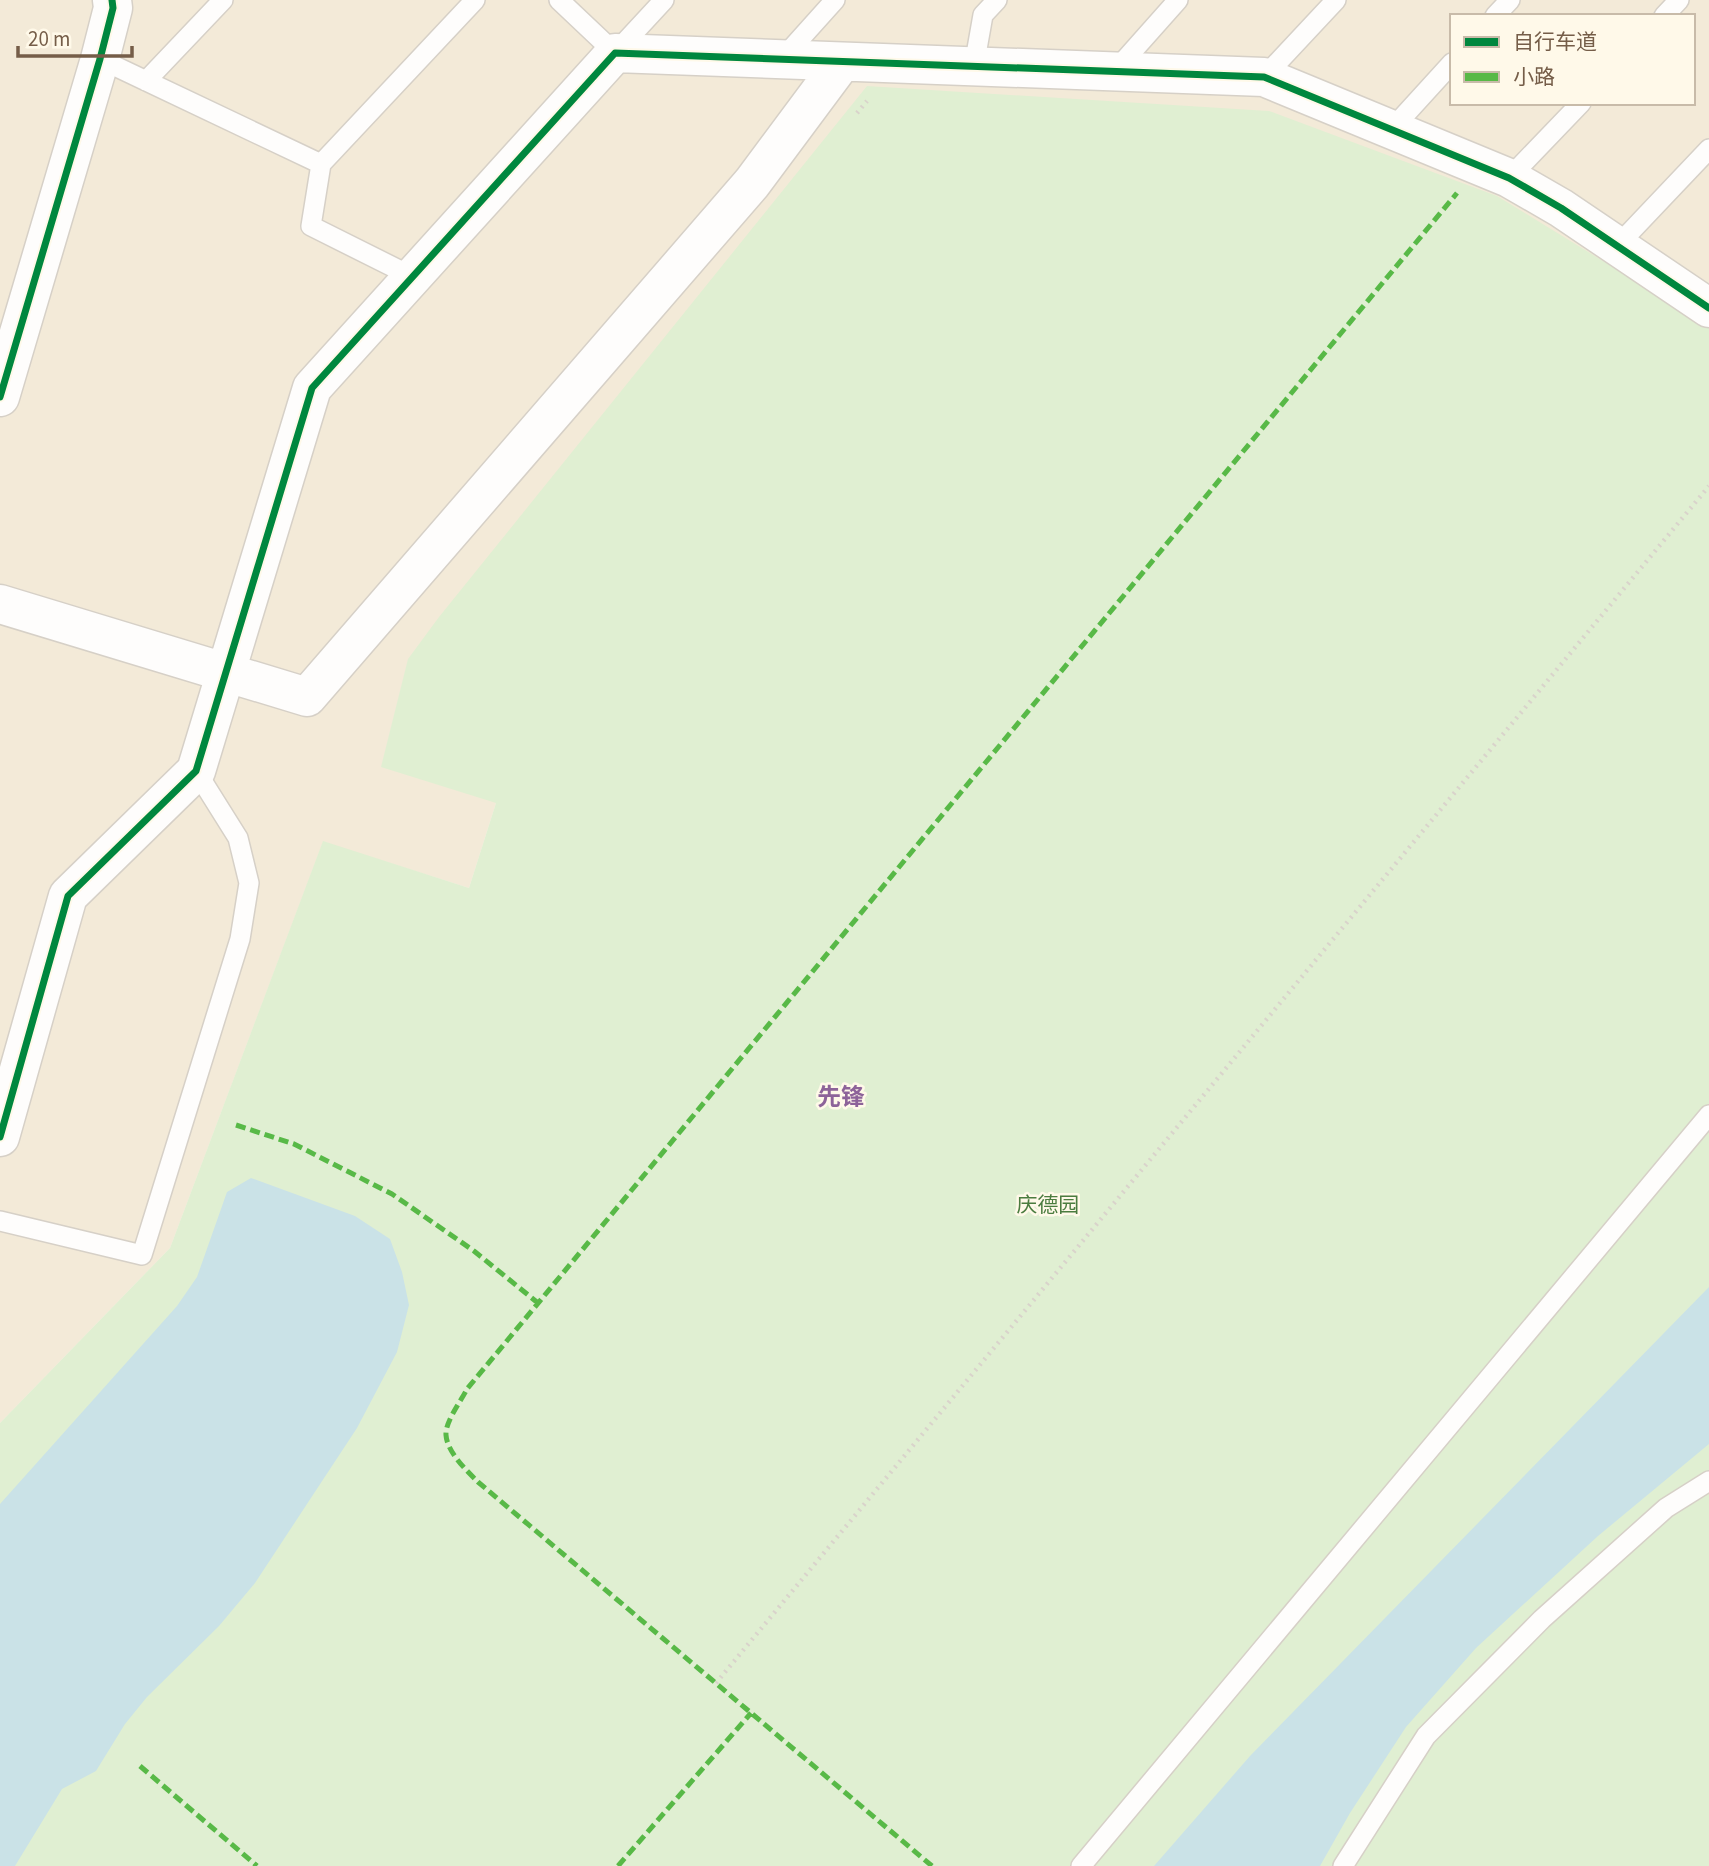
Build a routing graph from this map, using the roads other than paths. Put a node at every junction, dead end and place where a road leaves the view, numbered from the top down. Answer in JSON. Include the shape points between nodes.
{"nodes":[{"id":1,"x":112,"y":0,"type":"edge"},
{"id":2,"x":222,"y":0,"type":"edge"},
{"id":3,"x":475,"y":0,"type":"edge"},
{"id":4,"x":559,"y":0,"type":"edge"},
{"id":5,"x":664,"y":0,"type":"edge"},
{"id":6,"x":835,"y":0,"type":"edge"},
{"id":7,"x":997,"y":0,"type":"edge"},
{"id":8,"x":1178,"y":0,"type":"edge"},
{"id":9,"x":1336,"y":0,"type":"edge"},
{"id":10,"x":1510,"y":0,"type":"edge"},
{"id":11,"x":1679,"y":0,"type":"edge"},
{"id":12,"x":1497,"y":14,"type":"edge"},
{"id":13,"x":1666,"y":14,"type":"edge"},
{"id":14,"x":615,"y":53,"type":"junction"},
{"id":15,"x":100,"y":59,"type":"junction"},
{"id":16,"x":781,"y":60,"type":"junction"},
{"id":17,"x":842,"y":62,"type":"junction"},
{"id":18,"x":1450,"y":65,"type":"edge"},
{"id":19,"x":974,"y":66,"type":"junction"},
{"id":20,"x":1114,"y":72,"type":"junction"},
{"id":21,"x":1264,"y":77,"type":"junction"},
{"id":22,"x":146,"y":81,"type":"junction"},
{"id":23,"x":1579,"y":105,"type":"edge"},
{"id":24,"x":1391,"y":130,"type":"junction"},
{"id":25,"x":1709,"y":149,"type":"edge"},
{"id":26,"x":321,"y":164,"type":"junction"},
{"id":27,"x":1509,"y":178,"type":"junction"},
{"id":28,"x":1617,"y":246,"type":"junction"},
{"id":29,"x":414,"y":277,"type":"junction"},
{"id":30,"x":1709,"y":308,"type":"edge"},
{"id":31,"x":0,"y":397,"type":"edge"},
{"id":32,"x":0,"y":604,"type":"edge"},
{"id":33,"x":226,"y":672,"type":"junction"},
{"id":34,"x":196,"y":771,"type":"junction"},
{"id":35,"x":1709,"y":1115,"type":"edge"},
{"id":36,"x":0,"y":1137,"type":"edge"},
{"id":37,"x":0,"y":1221,"type":"edge"},
{"id":38,"x":1709,"y":1481,"type":"edge"},
{"id":39,"x":1081,"y":1866,"type":"edge"},
{"id":40,"x":1344,"y":1866,"type":"edge"}],
"edges":[{"from":1,"to":15,"type":"street"},
{"from":2,"to":22,"type":"lane"},
{"from":3,"to":26,"type":"lane"},
{"from":4,"to":14,"type":"lane"},
{"from":5,"to":14,"type":"lane"},
{"from":6,"to":16,"type":"lane"},
{"from":7,"to":19,"type":"lane","via":[[982,15]]},
{"from":8,"to":20,"type":"lane"},
{"from":9,"to":21,"type":"lane"},
{"from":10,"to":12,"type":"lane"},
{"from":11,"to":13,"type":"lane"},
{"from":14,"to":16,"type":"street"},
{"from":14,"to":29,"type":"street"},
{"from":15,"to":22,"type":"lane"},
{"from":15,"to":31,"type":"street"},
{"from":16,"to":17,"type":"street"},
{"from":17,"to":19,"type":"street"},
{"from":17,"to":33,"type":"street","via":[[752,183],[307,697]]},
{"from":18,"to":24,"type":"lane"},
{"from":19,"to":20,"type":"street"},
{"from":20,"to":21,"type":"street"},
{"from":21,"to":24,"type":"street"},
{"from":22,"to":26,"type":"lane"},
{"from":23,"to":27,"type":"lane"},
{"from":24,"to":27,"type":"street"},
{"from":25,"to":28,"type":"lane"},
{"from":26,"to":29,"type":"lane","via":[[311,226]]},
{"from":27,"to":28,"type":"street"},
{"from":28,"to":30,"type":"street"},
{"from":29,"to":33,"type":"street","via":[[312,388]]},
{"from":32,"to":33,"type":"street"},
{"from":33,"to":34,"type":"street"},
{"from":34,"to":36,"type":"street","via":[[68,896]]},
{"from":34,"to":37,"type":"lane","via":[[238,838],[249,883],[240,939],[142,1255]]},
{"from":35,"to":39,"type":"lane"},
{"from":38,"to":40,"type":"lane","via":[[1667,1508],[1542,1619],[1426,1736]]}]}
